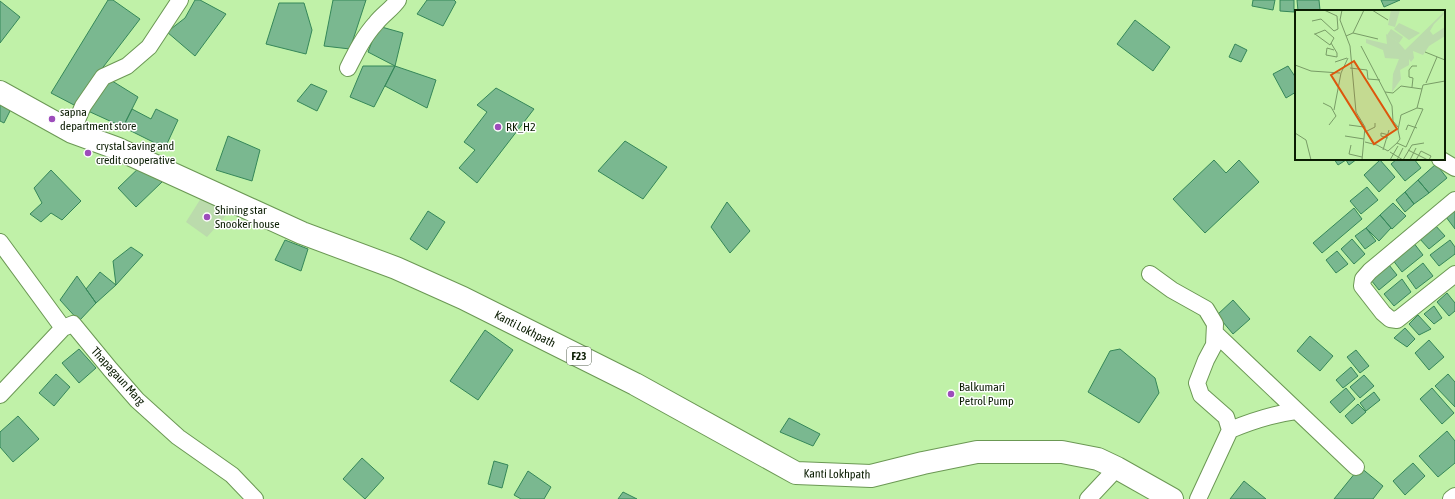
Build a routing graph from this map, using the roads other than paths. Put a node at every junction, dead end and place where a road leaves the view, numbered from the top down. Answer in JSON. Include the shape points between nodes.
{"nodes":[{"id":1,"x":180,"y":0,"type":"edge"},
{"id":2,"x":398,"y":0,"type":"edge"},
{"id":3,"x":348,"y":68,"type":"dead end"},
{"id":4,"x":0,"y":92,"type":"edge"},
{"id":5,"x":72,"y":132,"type":"junction"},
{"id":6,"x":1442,"y":160,"type":"edge"},
{"id":7,"x":1455,"y":168,"type":"edge"},
{"id":8,"x":1455,"y":200,"type":"edge"},
{"id":9,"x":0,"y":242,"type":"edge"},
{"id":10,"x":1150,"y":274,"type":"dead end"},
{"id":11,"x":1455,"y":274,"type":"edge"},
{"id":12,"x":63,"y":328,"type":"junction"},
{"id":13,"x":1215,"y":333,"type":"junction"},
{"id":14,"x":0,"y":395,"type":"edge"},
{"id":15,"x":1296,"y":411,"type":"junction"},
{"id":16,"x":1230,"y":430,"type":"junction"},
{"id":17,"x":1356,"y":467,"type":"dead end"},
{"id":18,"x":1117,"y":468,"type":"junction"},
{"id":19,"x":1455,"y":496,"type":"edge"},
{"id":20,"x":255,"y":499,"type":"edge"},
{"id":21,"x":1088,"y":499,"type":"edge"},
{"id":22,"x":1172,"y":499,"type":"edge"},
{"id":23,"x":1198,"y":499,"type":"edge"},
{"id":24,"x":1451,"y":499,"type":"edge"}],
"edges":[{"from":1,"to":5,"type":"street","via":[[149,47],[127,66],[103,77],[83,106]]},
{"from":2,"to":3,"type":"street","via":[[365,36]]},
{"from":4,"to":5,"type":"main road","name":"Kanti Lokhpath","number":"F23"},
{"from":5,"to":18,"type":"main road","name":"Kanti Lokhpath","number":"F23","via":[[116,148],[302,233],[396,268],[463,298],[634,384],[796,473],[870,476],[977,452],[1062,452],[1098,459]]},
{"from":6,"to":7,"type":"street"},
{"from":8,"to":11,"type":"street","via":[[1370,271],[1363,279],[1362,286],[1383,313],[1390,319],[1397,320]]},
{"from":9,"to":12,"type":"street"},
{"from":10,"to":13,"type":"street","via":[[1206,309],[1215,324]]},
{"from":12,"to":14,"type":"street"},
{"from":12,"to":20,"type":"street","name":"Thapagaun Marg","via":[[73,324],[138,400],[178,437],[232,475]]},
{"from":13,"to":15,"type":"street"},
{"from":13,"to":16,"type":"street","via":[[1214,345],[1197,382],[1201,395],[1226,417]]},
{"from":15,"to":16,"type":"street","via":[[1274,414]]},
{"from":15,"to":17,"type":"street"},
{"from":16,"to":23,"type":"street"},
{"from":18,"to":21,"type":"street"},
{"from":18,"to":22,"type":"main road","name":"Kanti Lokhpath","number":"F23"},
{"from":19,"to":24,"type":"street"}]}
